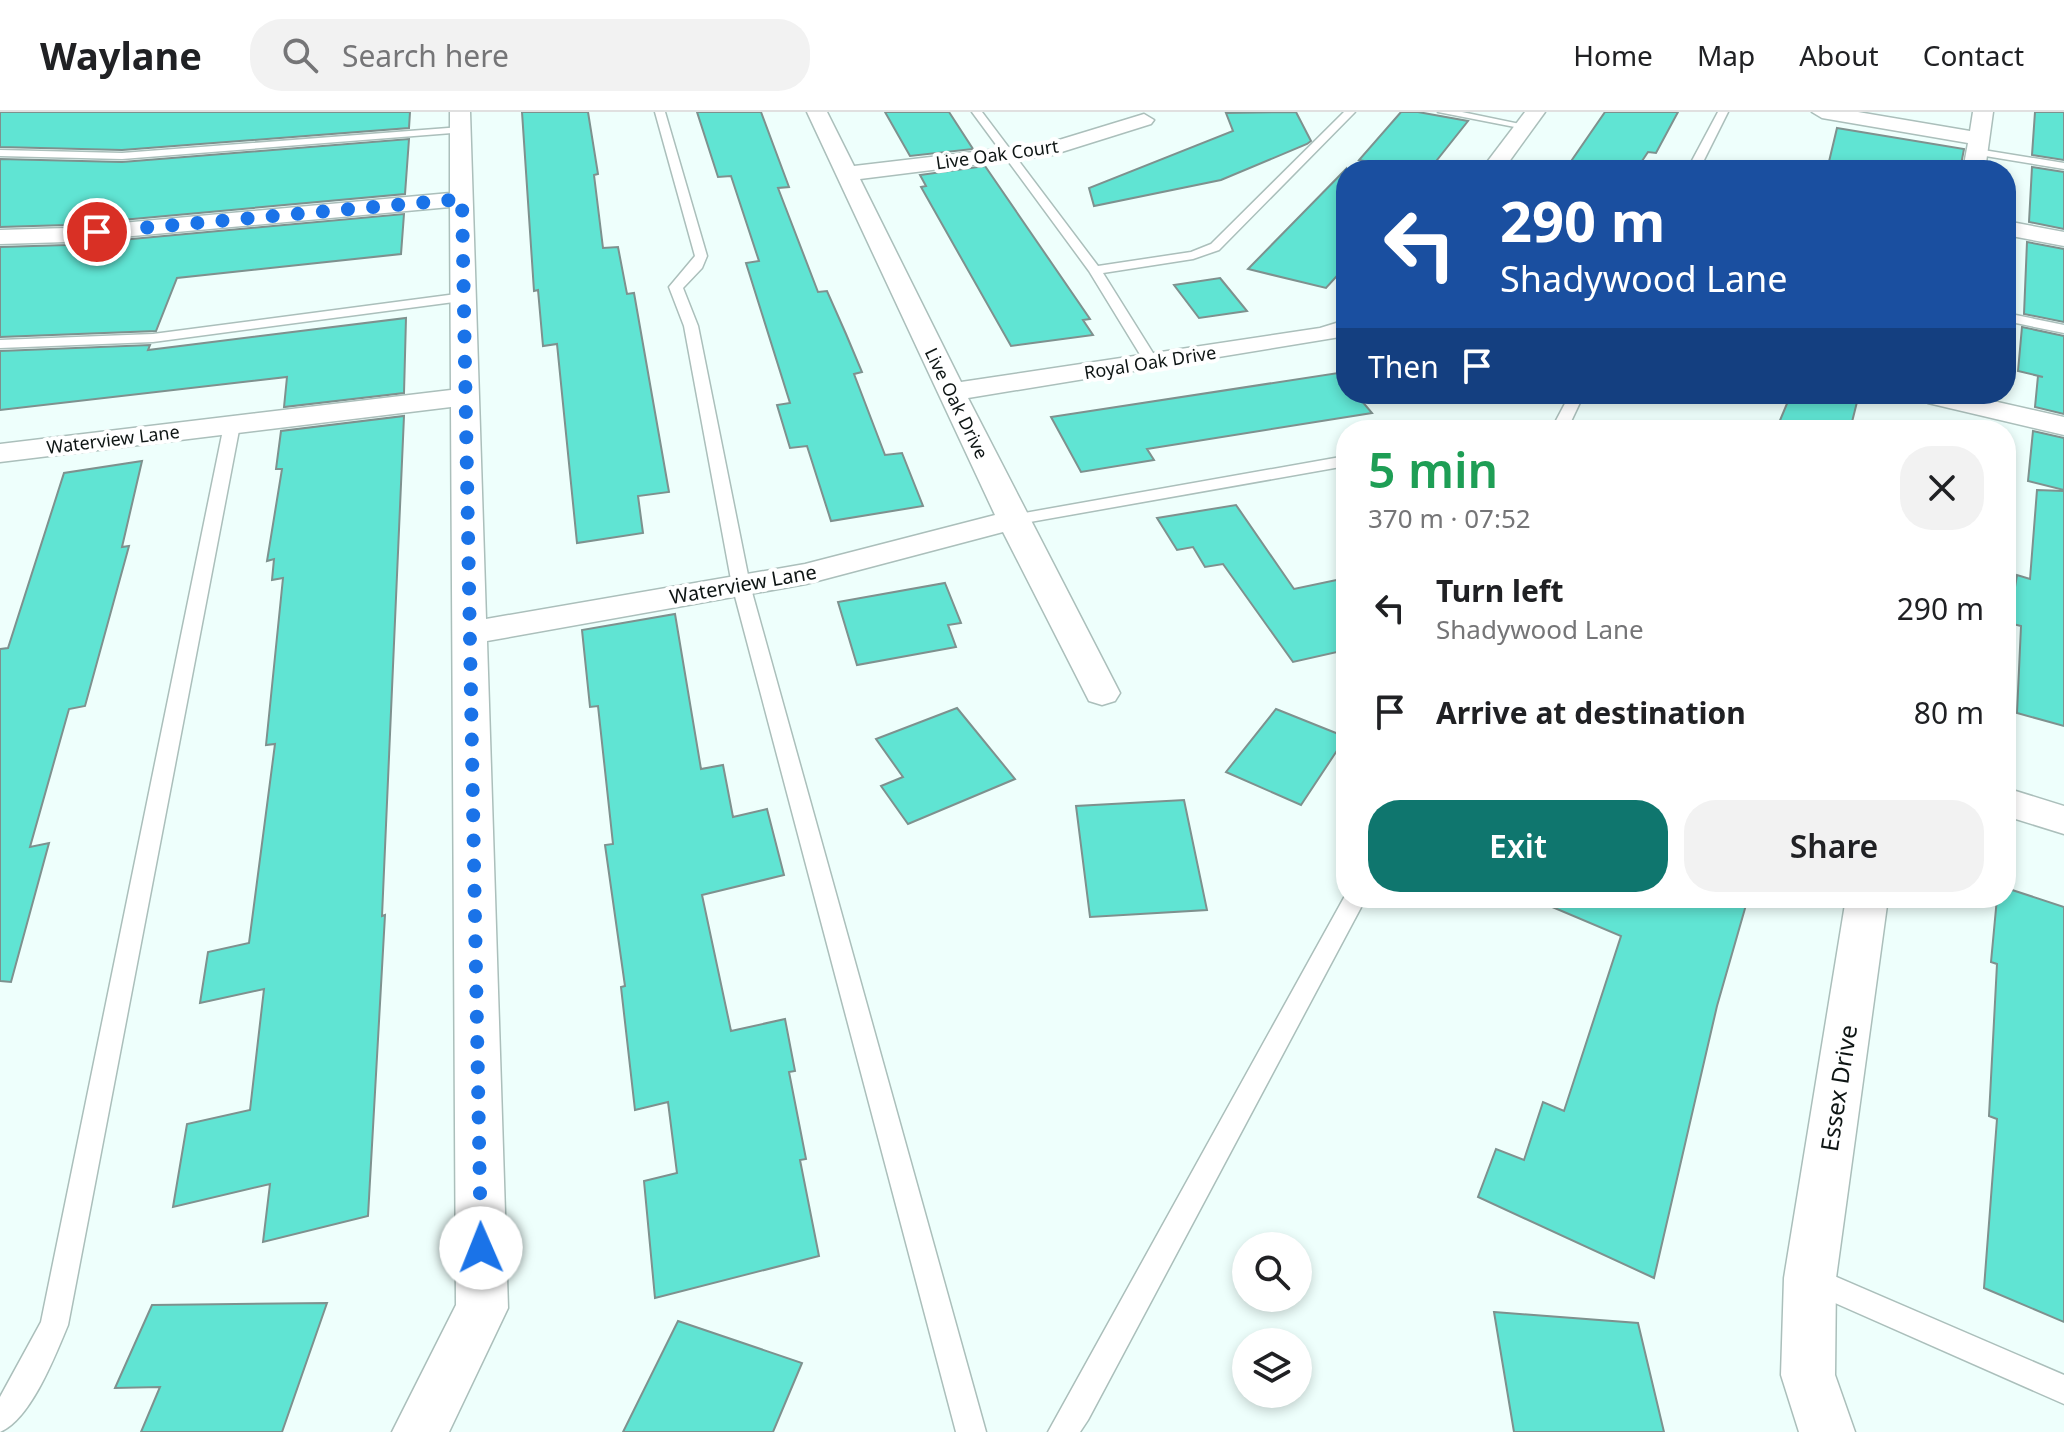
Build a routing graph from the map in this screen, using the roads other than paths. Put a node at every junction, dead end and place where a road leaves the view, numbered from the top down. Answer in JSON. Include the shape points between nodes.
{"nodes":[{"id":1,"x":660,"y":112,"type":"edge"},
{"id":2,"x":817,"y":112,"type":"edge"},
{"id":3,"x":977,"y":112,"type":"edge"},
{"id":4,"x":1350,"y":112,"type":"edge"},
{"id":5,"x":1443,"y":112,"type":"edge"},
{"id":6,"x":1723,"y":112,"type":"edge"},
{"id":7,"x":1822,"y":112,"type":"edge"},
{"id":8,"x":1983,"y":112,"type":"edge"},
{"id":9,"x":1530,"y":119,"type":"edge"},
{"id":10,"x":1144,"y":120,"type":"dead end"},
{"id":11,"x":460,"y":121,"type":"edge"},
{"id":12,"x":0,"y":153,"type":"edge"},
{"id":13,"x":1005,"y":154,"type":"junction"},
{"id":14,"x":1977,"y":154,"type":"edge"},
{"id":15,"x":1499,"y":160,"type":"edge"},
{"id":16,"x":1698,"y":160,"type":"edge"},
{"id":17,"x":2064,"y":166,"type":"edge"},
{"id":18,"x":846,"y":174,"type":"junction"},
{"id":19,"x":462,"y":199,"type":"junction"},
{"id":20,"x":2016,"y":230,"type":"edge"},
{"id":21,"x":0,"y":237,"type":"edge"},
{"id":22,"x":2064,"y":239,"type":"edge"},
{"id":23,"x":1095,"y":270,"type":"junction"},
{"id":24,"x":464,"y":297,"type":"junction"},
{"id":25,"x":2016,"y":319,"type":"edge"},
{"id":26,"x":2064,"y":329,"type":"edge"},
{"id":27,"x":1336,"y":331,"type":"edge"},
{"id":28,"x":0,"y":344,"type":"edge"},
{"id":29,"x":1151,"y":361,"type":"junction"},
{"id":30,"x":952,"y":392,"type":"junction"},
{"id":31,"x":465,"y":397,"type":"junction"},
{"id":32,"x":1975,"y":404,"type":"edge"},
{"id":33,"x":232,"y":425,"type":"junction"},
{"id":34,"x":2064,"y":426,"type":"edge"},
{"id":35,"x":0,"y":453,"type":"edge"},
{"id":36,"x":1336,"y":463,"type":"edge"},
{"id":37,"x":1013,"y":520,"type":"junction"},
{"id":38,"x":741,"y":585,"type":"junction"},
{"id":39,"x":470,"y":633,"type":"junction"},
{"id":40,"x":1102,"y":693,"type":"dead end"},
{"id":41,"x":2016,"y":805,"type":"edge"},
{"id":42,"x":2064,"y":820,"type":"edge"},
{"id":43,"x":1350,"y":908,"type":"edge"},
{"id":44,"x":1866,"y":908,"type":"edge"},
{"id":45,"x":1810,"y":1278,"type":"junction"},
{"id":46,"x":2064,"y":1390,"type":"edge"},
{"id":47,"x":0,"y":1417,"type":"edge"},
{"id":48,"x":420,"y":1432,"type":"edge"},
{"id":49,"x":971,"y":1432,"type":"edge"},
{"id":50,"x":1063,"y":1432,"type":"edge"},
{"id":51,"x":1827,"y":1432,"type":"edge"}],
"edges":[{"from":1,"to":38,"type":"lane","via":[[701,256],[676,287],[691,326]]},
{"from":2,"to":18,"type":"street","name":"Live Oak Drive"},
{"from":3,"to":13,"type":"lane"},
{"from":4,"to":23,"type":"lane","via":[[1215,247]]},
{"from":5,"to":9,"type":"lane"},
{"from":6,"to":16,"type":"lane"},
{"from":7,"to":14,"type":"street"},
{"from":8,"to":14,"type":"street"},
{"from":9,"to":15,"type":"street"},
{"from":10,"to":13,"type":"street","name":"Live Oak Court","via":[[1052,149]]},
{"from":11,"to":12,"type":"lane","via":[[122,156]]},
{"from":11,"to":19,"type":"street"},
{"from":13,"to":18,"type":"street","name":"Live Oak Court"},
{"from":13,"to":23,"type":"lane"},
{"from":14,"to":17,"type":"lane"},
{"from":18,"to":30,"type":"street","name":"Live Oak Drive"},
{"from":19,"to":21,"type":"street"},
{"from":19,"to":24,"type":"street"},
{"from":20,"to":22,"type":"street"},
{"from":23,"to":29,"type":"lane"},
{"from":24,"to":28,"type":"lane","via":[[153,338]]},
{"from":24,"to":31,"type":"street"},
{"from":25,"to":26,"type":"lane"},
{"from":27,"to":29,"type":"street","name":"Royal Oak Drive"},
{"from":29,"to":30,"type":"street","name":"Royal Oak Drive"},
{"from":30,"to":37,"type":"street","name":"Live Oak Drive"},
{"from":31,"to":33,"type":"street","name":"Waterview Lane"},
{"from":31,"to":39,"type":"street"},
{"from":32,"to":34,"type":"street"},
{"from":33,"to":35,"type":"street","name":"Waterview Lane"},
{"from":33,"to":47,"type":"lane","via":[[54,1325],[15,1402]]},
{"from":36,"to":37,"type":"lane"},
{"from":37,"to":38,"type":"street","name":"Waterview Lane","via":[[806,574]]},
{"from":37,"to":40,"type":"street","name":"Live Oak Drive"},
{"from":38,"to":39,"type":"street","name":"Waterview Lane"},
{"from":38,"to":49,"type":"lane"},
{"from":39,"to":48,"type":"street","via":[[482,1308]]},
{"from":41,"to":42,"type":"street"},
{"from":43,"to":50,"type":"lane"},
{"from":44,"to":45,"type":"street","name":"Essex Drive"},
{"from":45,"to":46,"type":"lane"},
{"from":45,"to":51,"type":"street","name":"Essex Drive","via":[[1808,1375]]}]}
